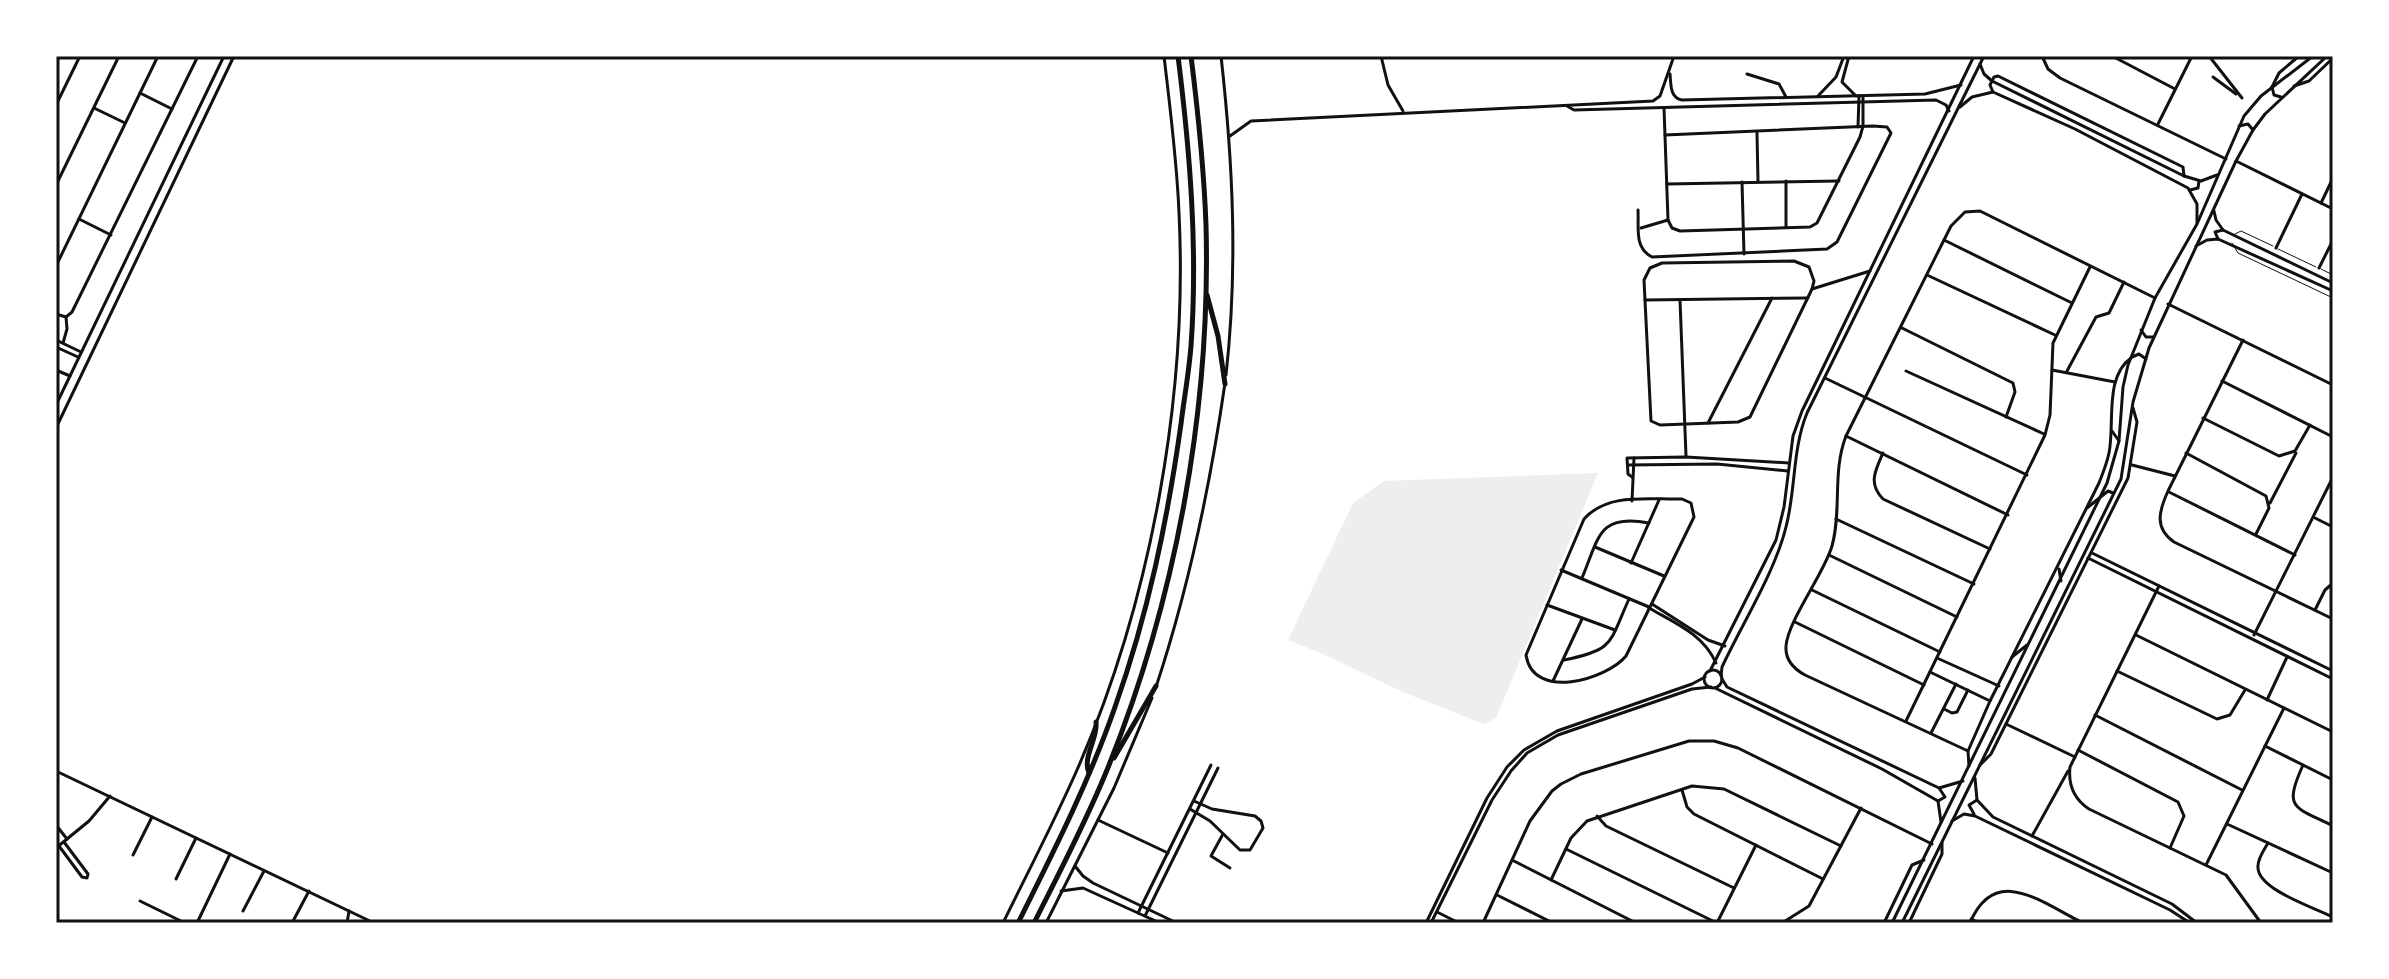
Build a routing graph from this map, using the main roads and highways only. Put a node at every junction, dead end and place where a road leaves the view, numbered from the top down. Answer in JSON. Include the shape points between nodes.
{"nodes":[{"id":1,"x":1178,"y":56,"type":"edge"},
{"id":2,"x":1191,"y":56,"type":"edge"},
{"id":3,"x":1205,"y":287,"type":"junction"},
{"id":4,"x":1225,"y":384,"type":"road end"},
{"id":5,"x":1156,"y":686,"type":"road end"},
{"id":6,"x":1096,"y":722,"type":"road end"},
{"id":7,"x":1107,"y":769,"type":"junction"},
{"id":8,"x":1089,"y":773,"type":"junction"},
{"id":9,"x":1018,"y":923,"type":"edge"},
{"id":10,"x":1034,"y":923,"type":"edge"}],
"edges":[{"from":1,"to":8,"type":"highway","via":[[1193,228],[1191,348],[1156,570],[1119,697]]},
{"from":2,"to":3,"type":"highway","via":[[1203,175]]},
{"from":3,"to":4,"type":"highway"},
{"from":3,"to":7,"type":"highway","via":[[1195,426],[1177,532],[1149,647]]},
{"from":5,"to":7,"type":"highway"},
{"from":6,"to":8,"type":"highway"},
{"from":7,"to":10,"type":"highway"},
{"from":8,"to":9,"type":"highway"}]}
